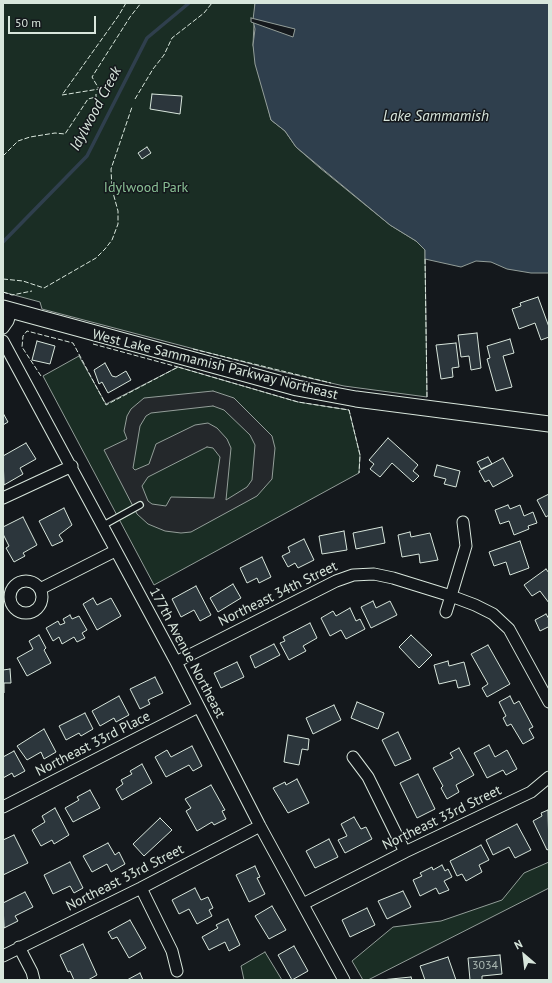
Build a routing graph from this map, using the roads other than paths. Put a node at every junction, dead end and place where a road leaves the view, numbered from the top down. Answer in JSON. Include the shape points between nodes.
{"nodes":[{"id":1,"x":7,"y":310,"type":"edge"},
{"id":2,"x":3,"y":328,"type":"edge"},
{"id":3,"x":3,"y":341,"type":"edge"},
{"id":4,"x":549,"y":424,"type":"edge"},
{"id":5,"x":72,"y":466,"type":"junction"},
{"id":6,"x":3,"y":498,"type":"edge"},
{"id":7,"x":140,"y":505,"type":"dead end"},
{"id":8,"x":463,"y":522,"type":"dead end"},
{"id":9,"x":102,"y":526,"type":"junction"},
{"id":10,"x":115,"y":551,"type":"junction"},
{"id":11,"x":40,"y":589,"type":"dead end"},
{"id":12,"x":451,"y":596,"type":"junction"},
{"id":13,"x":446,"y":612,"type":"dead end"},
{"id":14,"x":176,"y":662,"type":"junction"},
{"id":15,"x":549,"y":702,"type":"edge"},
{"id":16,"x":198,"y":707,"type":"junction"},
{"id":17,"x":353,"y":757,"type":"dead end"},
{"id":18,"x":549,"y":777,"type":"edge"},
{"id":19,"x":3,"y":808,"type":"edge"},
{"id":20,"x":260,"y":826,"type":"junction"},
{"id":21,"x":405,"y":852,"type":"junction"},
{"id":22,"x":141,"y":888,"type":"junction"},
{"id":23,"x":303,"y":904,"type":"junction"},
{"id":24,"x":19,"y":948,"type":"junction"},
{"id":25,"x":3,"y":956,"type":"edge"},
{"id":26,"x":176,"y":971,"type":"dead end"},
{"id":27,"x":34,"y":980,"type":"edge"},
{"id":28,"x":344,"y":980,"type":"edge"}],
"edges":[{"from":1,"to":2,"type":"street","via":[[8,321]]},
{"from":1,"to":4,"type":"main road","name":"West Lake Sammamish Parkway Northeast","via":[[297,388],[356,399]]},
{"from":3,"to":5,"type":"street","name":"177th Avenue Northeast"},
{"from":5,"to":6,"type":"street"},
{"from":5,"to":9,"type":"street","name":"177th Avenue Northeast"},
{"from":7,"to":9,"type":"lane"},
{"from":8,"to":12,"type":"street","via":[[466,546]]},
{"from":9,"to":10,"type":"street","name":"177th Avenue Northeast"},
{"from":10,"to":11,"type":"street"},
{"from":10,"to":14,"type":"street","name":"177th Avenue Northeast"},
{"from":12,"to":13,"type":"street"},
{"from":12,"to":14,"type":"street","name":"Northeast 34th Street","via":[[393,578],[374,574],[353,575],[336,581]]},
{"from":12,"to":15,"type":"street","name":"Northeast 34th Street","via":[[493,614],[509,629]]},
{"from":14,"to":16,"type":"street","name":"177th Avenue Northeast"},
{"from":16,"to":19,"type":"street","name":"Northeast 33rd Place"},
{"from":16,"to":20,"type":"street","name":"177th Avenue Northeast"},
{"from":17,"to":21,"type":"street","via":[[368,777]]},
{"from":18,"to":21,"type":"street","name":"Northeast 33rd Street","via":[[531,792]]},
{"from":20,"to":22,"type":"street","name":"Northeast 33rd Street"},
{"from":20,"to":23,"type":"street","name":"177th Avenue Northeast"},
{"from":21,"to":23,"type":"street","name":"Northeast 33rd Street"},
{"from":22,"to":24,"type":"street","name":"Northeast 33rd Street"},
{"from":22,"to":26,"type":"street","via":[[172,951]]},
{"from":23,"to":28,"type":"street","name":"177th Avenue Northeast"},
{"from":24,"to":25,"type":"street","name":"Northeast 33rd Street"},
{"from":24,"to":27,"type":"street"}]}
